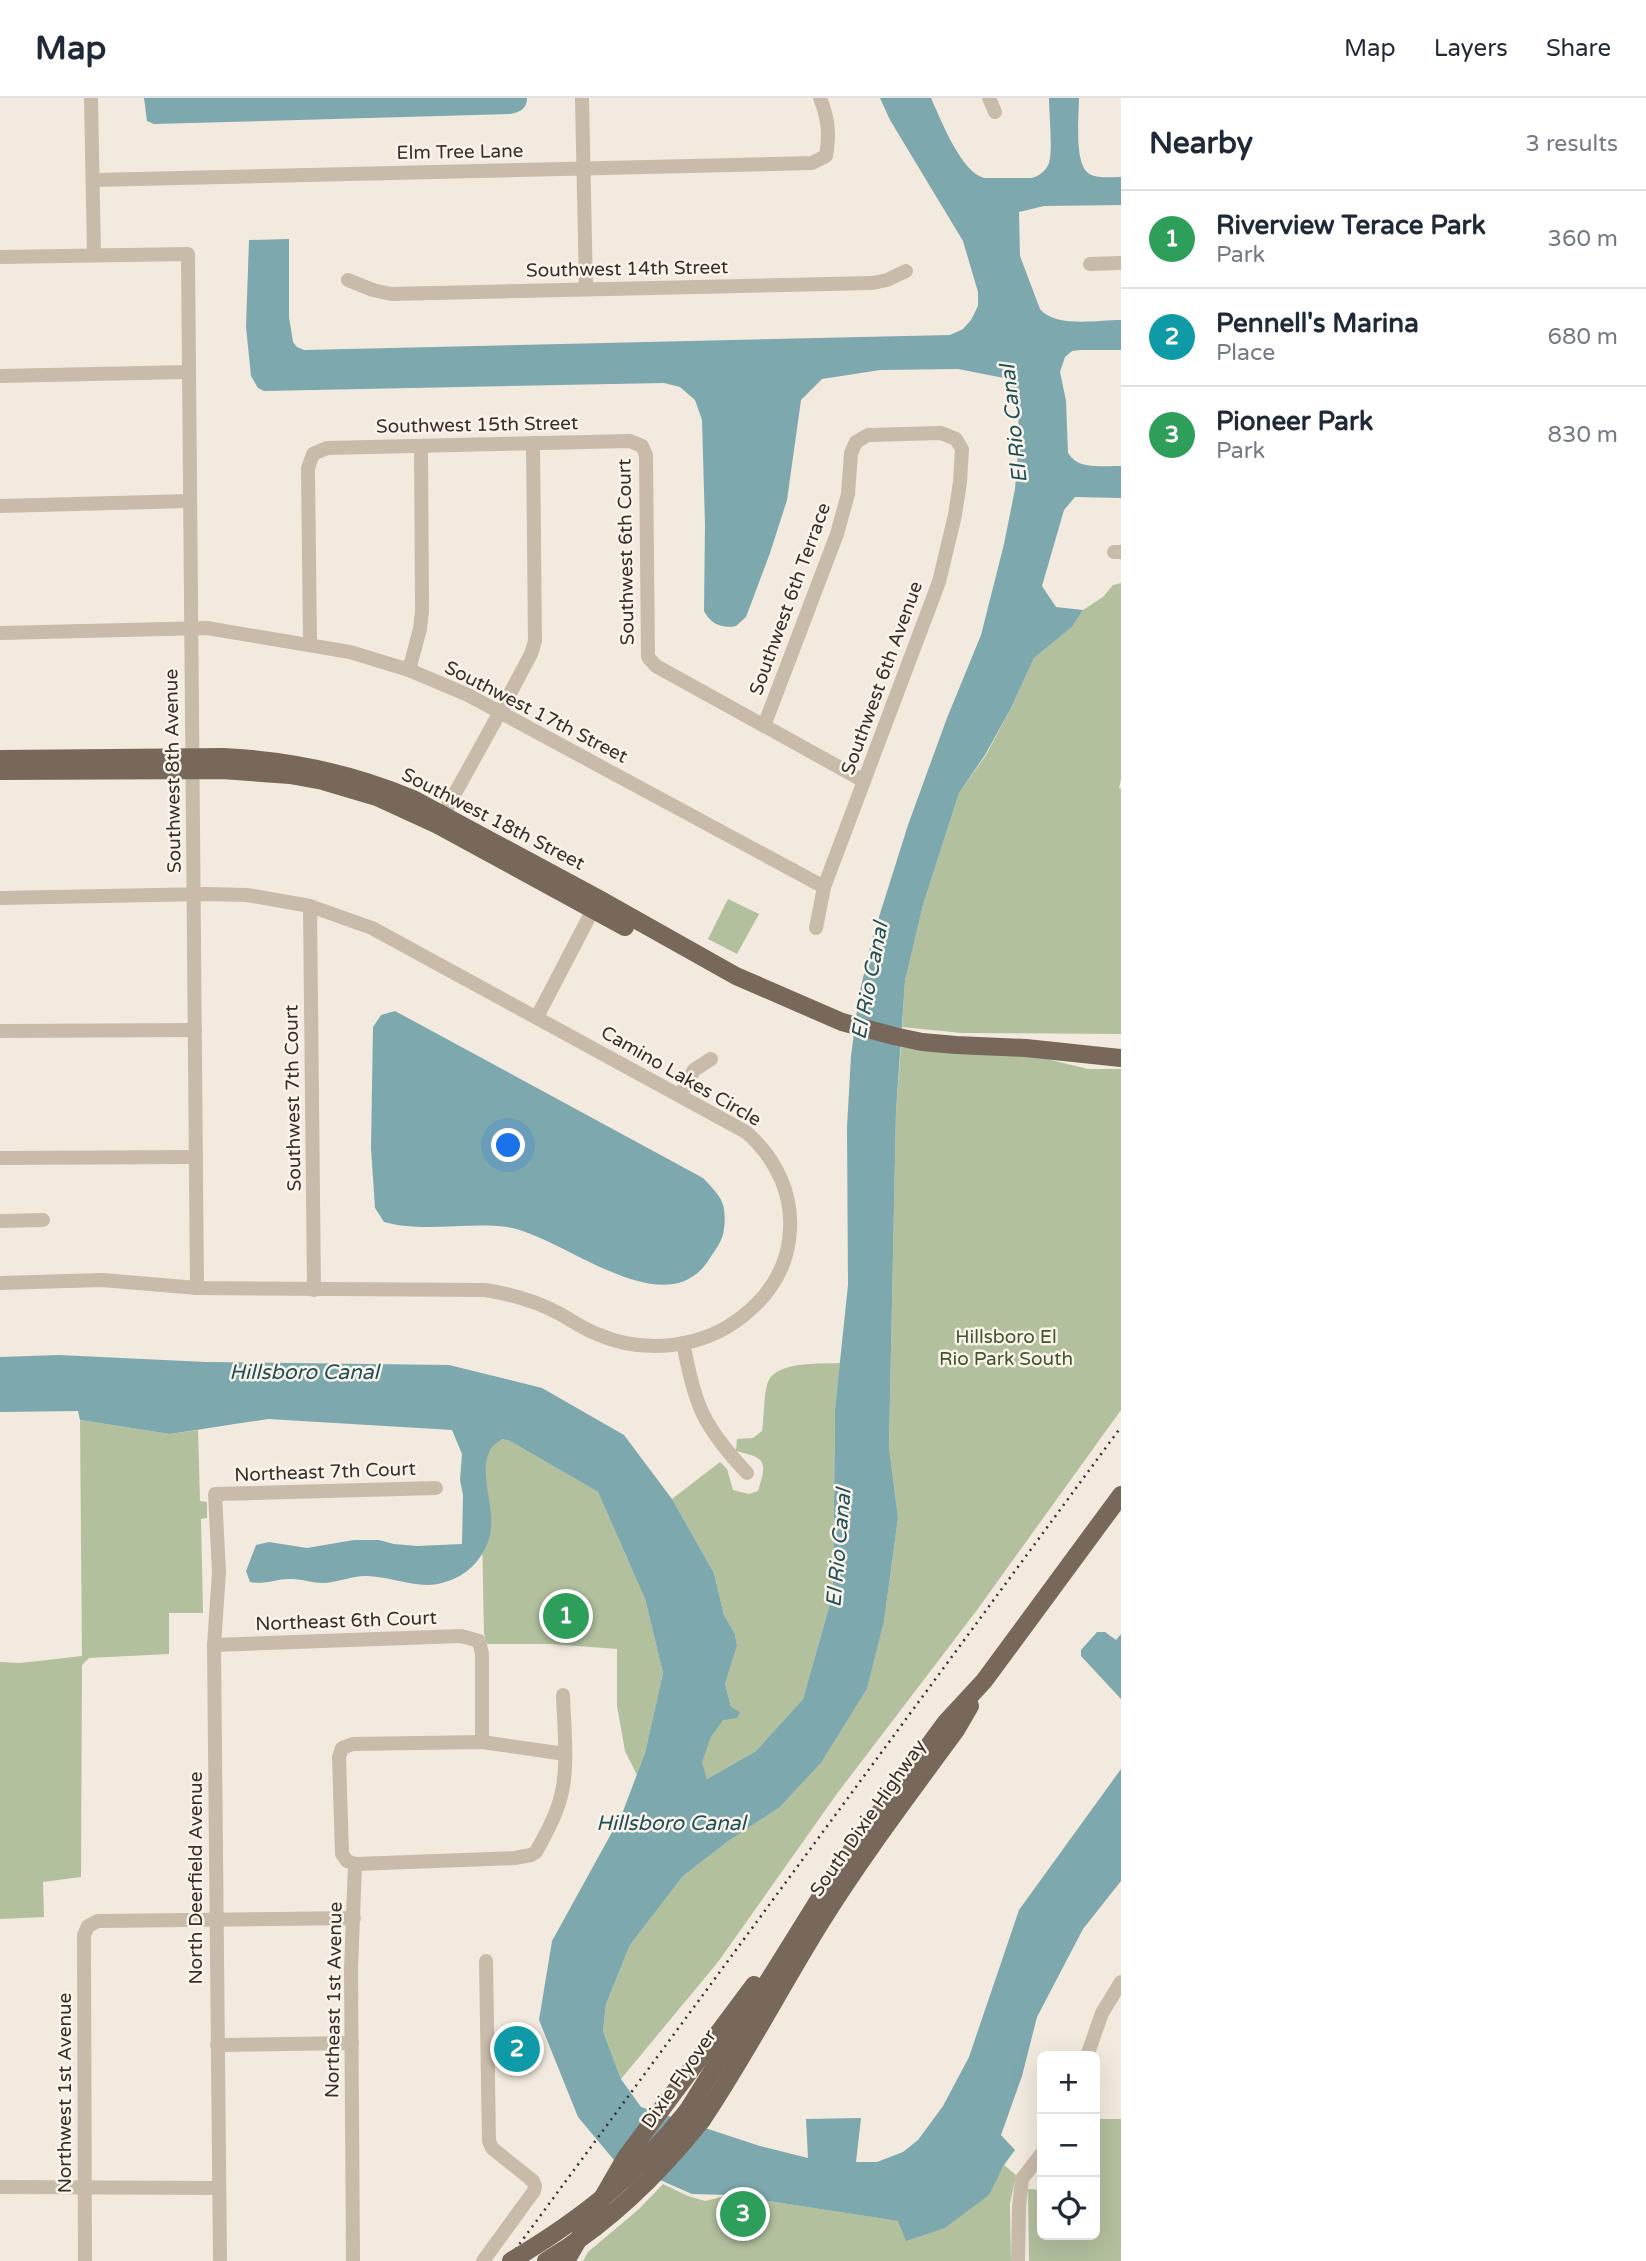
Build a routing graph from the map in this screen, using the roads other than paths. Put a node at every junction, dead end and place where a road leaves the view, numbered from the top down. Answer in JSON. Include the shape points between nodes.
{"nodes":[{"id":1,"x":91,"y":98,"type":"edge"},
{"id":2,"x":582,"y":98,"type":"edge"},
{"id":3,"x":820,"y":98,"type":"edge"},
{"id":4,"x":989,"y":98,"type":"edge"},
{"id":5,"x":995,"y":112,"type":"dead end"},
{"id":6,"x":584,"y":168,"type":"junction"},
{"id":7,"x":93,"y":180,"type":"junction"},
{"id":8,"x":94,"y":255,"type":"junction"},
{"id":9,"x":0,"y":257,"type":"edge"},
{"id":10,"x":1121,"y":263,"type":"edge"},
{"id":11,"x":1090,"y":264,"type":"dead end"},
{"id":12,"x":906,"y":271,"type":"dead end"},
{"id":13,"x":348,"y":280,"type":"dead end"},
{"id":14,"x":586,"y":289,"type":"junction"},
{"id":15,"x":188,"y":372,"type":"junction"},
{"id":16,"x":0,"y":376,"type":"edge"},
{"id":17,"x":856,"y":442,"type":"joint"},
{"id":18,"x":533,"y":443,"type":"junction"},
{"id":19,"x":421,"y":446,"type":"junction"},
{"id":20,"x":642,"y":446,"type":"joint"},
{"id":21,"x":190,"y":501,"type":"junction"},
{"id":22,"x":0,"y":506,"type":"edge"},
{"id":23,"x":191,"y":628,"type":"junction"},
{"id":24,"x":0,"y":633,"type":"edge"},
{"id":25,"x":310,"y":644,"type":"junction"},
{"id":26,"x":409,"y":670,"type":"junction"},
{"id":27,"x":500,"y":712,"type":"junction"},
{"id":28,"x":764,"y":726,"type":"junction"},
{"id":29,"x":0,"y":759,"type":"edge"},
{"id":30,"x":193,"y":764,"type":"junction"},
{"id":31,"x":0,"y":771,"type":"edge"},
{"id":32,"x":864,"y":781,"type":"junction"},
{"id":33,"x":441,"y":820,"type":"junction"},
{"id":34,"x":824,"y":887,"type":"junction"},
{"id":35,"x":193,"y":894,"type":"junction"},
{"id":36,"x":0,"y":898,"type":"edge"},
{"id":37,"x":596,"y":904,"type":"junction"},
{"id":38,"x":310,"y":906,"type":"junction"},
{"id":39,"x":816,"y":928,"type":"dead end"},
{"id":40,"x":537,"y":1017,"type":"junction"},
{"id":41,"x":195,"y":1030,"type":"junction"},
{"id":42,"x":0,"y":1031,"type":"edge"},
{"id":43,"x":1121,"y":1046,"type":"edge"},
{"id":44,"x":1027,"y":1048,"type":"junction"},
{"id":45,"x":1121,"y":1058,"type":"edge"},
{"id":46,"x":711,"y":1059,"type":"dead end"},
{"id":47,"x":680,"y":1095,"type":"junction"},
{"id":48,"x":196,"y":1157,"type":"junction"},
{"id":49,"x":0,"y":1158,"type":"edge"},
{"id":50,"x":43,"y":1220,"type":"dead end"},
{"id":51,"x":0,"y":1221,"type":"edge"},
{"id":52,"x":0,"y":1283,"type":"edge"},
{"id":53,"x":197,"y":1288,"type":"junction"},
{"id":54,"x":314,"y":1290,"type":"junction"},
{"id":55,"x":683,"y":1343,"type":"junction"},
{"id":56,"x":747,"y":1473,"type":"dead end"},
{"id":57,"x":436,"y":1489,"type":"dead end"},
{"id":58,"x":215,"y":1494,"type":"joint"},
{"id":59,"x":1121,"y":1495,"type":"edge"},
{"id":60,"x":214,"y":1645,"type":"junction"},
{"id":61,"x":984,"y":1681,"type":"junction"},
{"id":62,"x":563,"y":1695,"type":"dead end"},
{"id":63,"x":482,"y":1742,"type":"junction"},
{"id":64,"x":565,"y":1754,"type":"junction"},
{"id":65,"x":355,"y":1864,"type":"junction"},
{"id":66,"x":354,"y":1918,"type":"junction"},
{"id":67,"x":216,"y":1919,"type":"junction"},
{"id":68,"x":787,"y":1948,"type":"junction"},
{"id":69,"x":486,"y":1961,"type":"dead end"},
{"id":70,"x":787,"y":1979,"type":"junction"},
{"id":71,"x":1121,"y":1982,"type":"edge"},
{"id":72,"x":352,"y":2043,"type":"junction"},
{"id":73,"x":217,"y":2045,"type":"junction"},
{"id":74,"x":1089,"y":2051,"type":"edge"},
{"id":75,"x":695,"y":2115,"type":"junction"},
{"id":76,"x":1037,"y":2160,"type":"edge"},
{"id":77,"x":0,"y":2188,"type":"edge"},
{"id":78,"x":84,"y":2188,"type":"junction"},
{"id":79,"x":219,"y":2188,"type":"junction"},
{"id":80,"x":85,"y":2261,"type":"edge"},
{"id":81,"x":220,"y":2261,"type":"edge"},
{"id":82,"x":353,"y":2261,"type":"edge"},
{"id":83,"x":483,"y":2261,"type":"edge"},
{"id":84,"x":511,"y":2261,"type":"edge"},
{"id":85,"x":546,"y":2261,"type":"edge"},
{"id":86,"x":566,"y":2261,"type":"edge"},
{"id":87,"x":1018,"y":2261,"type":"edge"}],
"edges":[{"from":1,"to":7,"type":"street"},
{"from":2,"to":6,"type":"street"},
{"from":3,"to":6,"type":"street","name":"Elm Tree Lane","via":[[829,139],[826,156],[812,163]]},
{"from":4,"to":5,"type":"street"},
{"from":6,"to":7,"type":"street","name":"Elm Tree Lane"},
{"from":6,"to":14,"type":"street"},
{"from":7,"to":8,"type":"street"},
{"from":8,"to":9,"type":"street"},
{"from":8,"to":15,"type":"street","name":"Southwest 8th Avenue","via":[[188,254]]},
{"from":10,"to":11,"type":"street"},
{"from":12,"to":14,"type":"street","name":"Southwest 14th Street","via":[[872,283]]},
{"from":13,"to":14,"type":"street","name":"Southwest 14th Street","via":[[391,294]]},
{"from":15,"to":16,"type":"street"},
{"from":15,"to":21,"type":"street","name":"Southwest 8th Avenue"},
{"from":17,"to":28,"type":"street","name":"Southwest 6th Terrace","via":[[837,534]]},
{"from":17,"to":32,"type":"street","name":"Southwest 6th Avenue","via":[[868,435],[941,433],[956,439],[962,449],[948,549]]},
{"from":18,"to":19,"type":"street","name":"Southwest 15th Street"},
{"from":18,"to":20,"type":"street","name":"Southwest 15th Street","via":[[630,441]]},
{"from":18,"to":27,"type":"street","via":[[535,641]]},
{"from":19,"to":25,"type":"street","name":"Southwest 15th Street","via":[[327,448],[313,454],[308,468]]},
{"from":19,"to":26,"type":"street","via":[[422,611]]},
{"from":20,"to":28,"type":"street","name":"Southwest 6th Court","via":[[646,455],[648,657],[656,666]]},
{"from":21,"to":22,"type":"street"},
{"from":21,"to":23,"type":"street","name":"Southwest 8th Avenue"},
{"from":23,"to":24,"type":"street","name":"Southwest 17th Street"},
{"from":23,"to":25,"type":"street","name":"Southwest 17th Street"},
{"from":23,"to":30,"type":"street","name":"Southwest 8th Avenue"},
{"from":25,"to":26,"type":"street","name":"Southwest 17th Street"},
{"from":26,"to":27,"type":"street","name":"Southwest 17th Street"},
{"from":27,"to":33,"type":"street"},
{"from":27,"to":34,"type":"street","name":"Southwest 17th Street"},
{"from":28,"to":32,"type":"street"},
{"from":29,"to":30,"type":"main road","name":"Southwest 18th Street"},
{"from":30,"to":31,"type":"main road","name":"Southwest 18th Street"},
{"from":30,"to":33,"type":"main road","name":"Southwest 18th Street","via":[[257,758],[326,769],[381,786]]},
{"from":30,"to":35,"type":"street","name":"Southwest 8th Avenue"},
{"from":32,"to":34,"type":"street","name":"Southwest 6th Avenue"},
{"from":33,"to":37,"type":"main road","name":"Southwest 18th Street"},
{"from":34,"to":39,"type":"street","name":"Southwest 6th Avenue"},
{"from":35,"to":36,"type":"street","name":"Camino Lakes Circle"},
{"from":35,"to":38,"type":"street","name":"Camino Lakes Circle","via":[[247,895]]},
{"from":35,"to":41,"type":"street","name":"Southwest 8th Avenue"},
{"from":37,"to":40,"type":"street"},
{"from":37,"to":44,"type":"main road","name":"Southwest 18th Street","via":[[736,976],[842,1022],[922,1042]]},
{"from":38,"to":40,"type":"street","name":"Camino Lakes Circle","via":[[391,937]]},
{"from":38,"to":54,"type":"street","name":"Southwest 7th Court"},
{"from":40,"to":47,"type":"street","name":"Camino Lakes Circle"},
{"from":41,"to":42,"type":"street"},
{"from":41,"to":48,"type":"street","name":"Southwest 8th Avenue"},
{"from":43,"to":44,"type":"main road","name":"Southwest 18th Street"},
{"from":44,"to":45,"type":"main road","name":"Southwest 18th Street"},
{"from":46,"to":47,"type":"street","via":[[694,1070]]},
{"from":47,"to":55,"type":"street","name":"Camino Lakes Circle","via":[[738,1127],[760,1145],[777,1168],[791,1224],[780,1270],[759,1302],[724,1329]]},
{"from":48,"to":49,"type":"street"},
{"from":48,"to":53,"type":"street","name":"Southwest 8th Avenue"},
{"from":50,"to":51,"type":"street"},
{"from":52,"to":53,"type":"street","name":"Camino Lakes Circle","via":[[102,1280]]},
{"from":53,"to":54,"type":"street","name":"Camino Lakes Circle"},
{"from":54,"to":55,"type":"street","name":"Camino Lakes Circle","via":[[485,1290],[542,1305],[616,1341],[650,1346]]},
{"from":55,"to":56,"type":"street","via":[[705,1423]]},
{"from":57,"to":58,"type":"street","name":"Northeast 7th Court"},
{"from":58,"to":60,"type":"street","name":"North Deerfield Avenue","via":[[219,1572]]},
{"from":59,"to":61,"type":"main road","name":"South Dixie Highway"},
{"from":60,"to":63,"type":"street","name":"Northeast 6th Court","via":[[461,1636],[479,1641]]},
{"from":60,"to":67,"type":"street","name":"North Deerfield Avenue"},
{"from":61,"to":68,"type":"main road","name":"South Dixie Highway","via":[[905,1777]]},
{"from":61,"to":70,"type":"main road","name":"South Dixie Highway","via":[[956,1730],[839,1894]]},
{"from":62,"to":64,"type":"street"},
{"from":63,"to":64,"type":"street"},
{"from":63,"to":65,"type":"street","name":"Northeast 1st Avenue","via":[[353,1744],[342,1748],[342,1854]]},
{"from":64,"to":65,"type":"street","via":[[558,1808],[531,1855]]},
{"from":65,"to":66,"type":"street","name":"Northeast 1st Avenue"},
{"from":66,"to":67,"type":"street"},
{"from":66,"to":72,"type":"street","name":"Northeast 1st Avenue"},
{"from":67,"to":73,"type":"street","name":"North Deerfield Avenue"},
{"from":67,"to":78,"type":"street","name":"Northwest 1st Avenue","via":[[98,1921],[88,1926],[84,1936]]},
{"from":68,"to":70,"type":"main road"},
{"from":68,"to":75,"type":"main road","name":"Dixie Flyover"},
{"from":68,"to":86,"type":"main road","via":[[753,1986],[617,2173]]},
{"from":69,"to":83,"type":"street","via":[[489,2141],[535,2186]]},
{"from":70,"to":75,"type":"main road","name":"Dixie Flyover","via":[[733,2073]]},
{"from":71,"to":74,"type":"street","via":[[1102,2013]]},
{"from":72,"to":73,"type":"street"},
{"from":72,"to":82,"type":"street","name":"Northeast 1st Avenue"},
{"from":73,"to":79,"type":"street","name":"North Deerfield Avenue"},
{"from":75,"to":84,"type":"main road","name":"Dixie Flyover","bridge":true,"via":[[606,2197]]},
{"from":75,"to":85,"type":"main road","name":"Dixie Flyover","bridge":true,"via":[[674,2154],[629,2200]]},
{"from":76,"to":87,"type":"street","via":[[1022,2179]]},
{"from":77,"to":78,"type":"street"},
{"from":78,"to":79,"type":"street"},
{"from":78,"to":80,"type":"street","name":"Northwest 1st Avenue"},
{"from":79,"to":81,"type":"street","name":"North Deerfield Avenue"}]}
